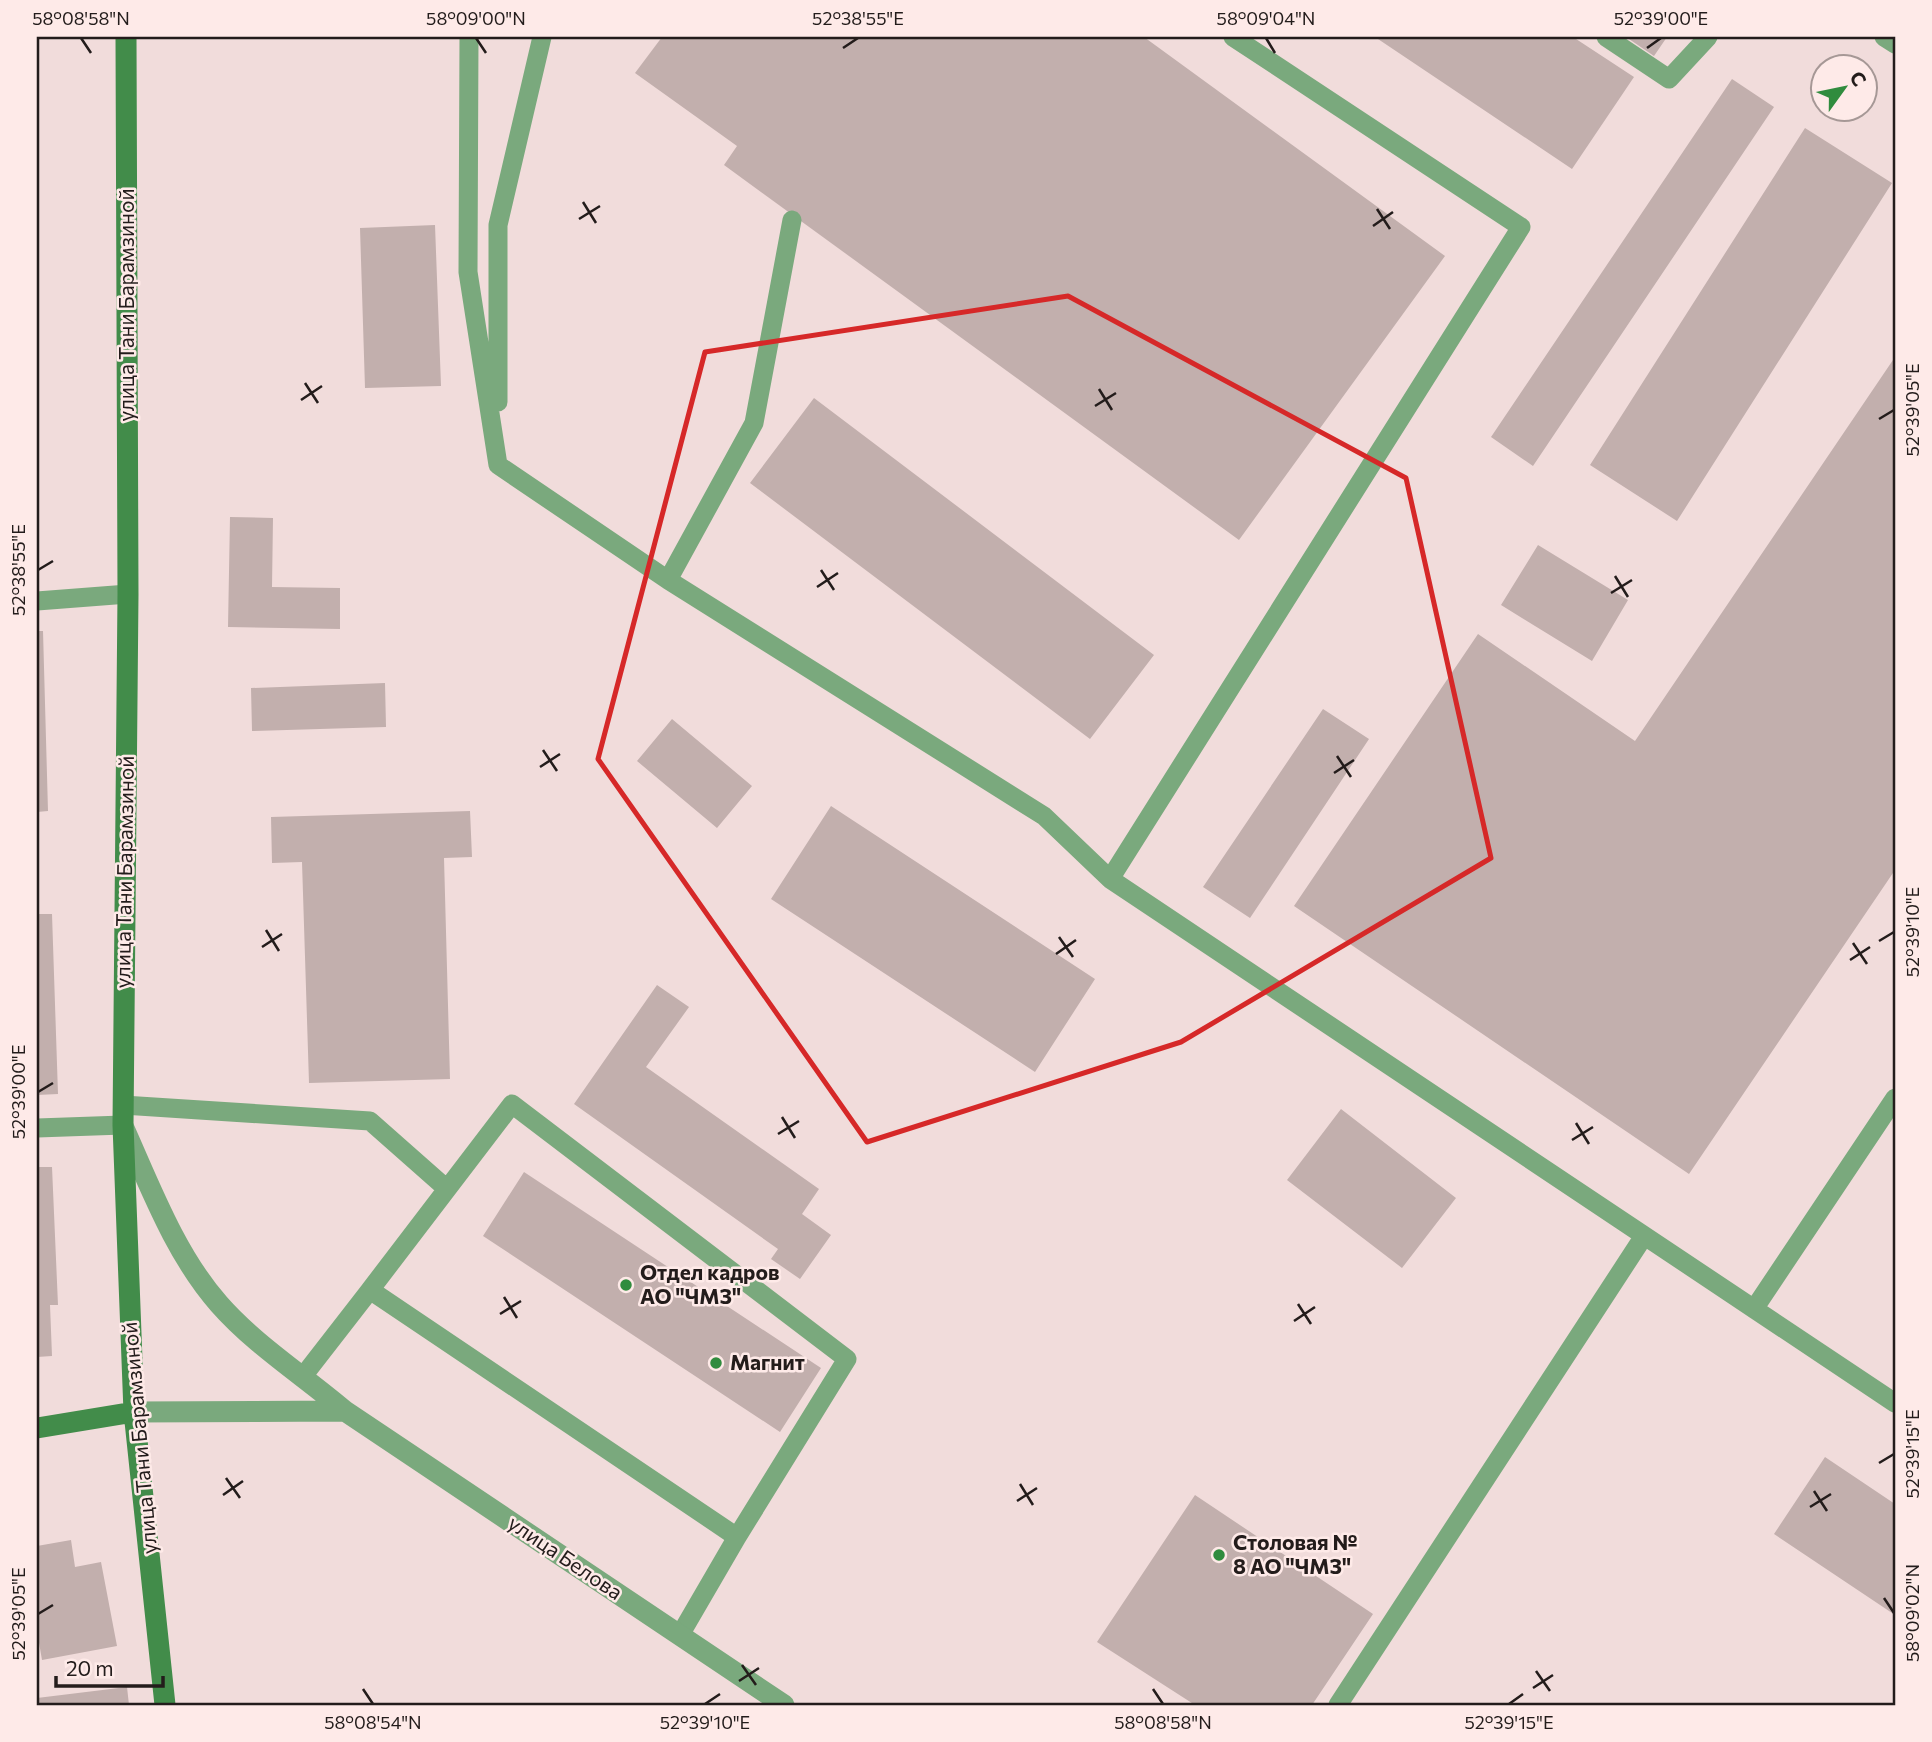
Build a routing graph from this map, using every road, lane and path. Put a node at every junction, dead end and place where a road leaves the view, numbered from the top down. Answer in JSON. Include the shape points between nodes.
{"nodes":[{"id":1,"x":126,"y":37,"type":"edge"},
{"id":2,"x":469,"y":37,"type":"edge"},
{"id":3,"x":542,"y":37,"type":"edge"},
{"id":4,"x":1233,"y":37,"type":"edge"},
{"id":5,"x":1606,"y":37,"type":"edge"},
{"id":6,"x":1707,"y":37,"type":"edge"},
{"id":7,"x":1884,"y":37,"type":"edge"},
{"id":8,"x":1895,"y":44,"type":"edge"},
{"id":9,"x":792,"y":220,"type":"dead end"},
{"id":10,"x":498,"y":465,"type":"junction"},
{"id":11,"x":668,"y":580,"type":"junction"},
{"id":12,"x":128,"y":594,"type":"junction"},
{"id":13,"x":37,"y":601,"type":"edge"},
{"id":14,"x":1110,"y":879,"type":"junction"},
{"id":15,"x":1895,"y":1098,"type":"edge"},
{"id":16,"x":123,"y":1115,"type":"junction"},
{"id":17,"x":37,"y":1128,"type":"edge"},
{"id":18,"x":447,"y":1189,"type":"junction"},
{"id":19,"x":1644,"y":1236,"type":"junction"},
{"id":20,"x":370,"y":1290,"type":"junction"},
{"id":21,"x":1754,"y":1309,"type":"junction"},
{"id":22,"x":304,"y":1375,"type":"junction"},
{"id":23,"x":1895,"y":1403,"type":"edge"},
{"id":24,"x":345,"y":1411,"type":"junction"},
{"id":25,"x":134,"y":1412,"type":"junction"},
{"id":26,"x":37,"y":1428,"type":"edge"},
{"id":27,"x":737,"y":1537,"type":"junction"},
{"id":28,"x":680,"y":1635,"type":"junction"},
{"id":29,"x":165,"y":1705,"type":"edge"},
{"id":30,"x":784,"y":1705,"type":"edge"},
{"id":31,"x":1338,"y":1705,"type":"edge"}],
"edges":[{"from":1,"to":12,"type":"street","name":"улица Тани Барамзиной"},
{"from":2,"to":10,"type":"lane","via":[[468,272]]},
{"from":3,"to":10,"type":"lane","via":[[498,225]]},
{"from":4,"to":14,"type":"lane","via":[[1521,227]]},
{"from":5,"to":6,"type":"lane","via":[[1669,79]]},
{"from":7,"to":8,"type":"lane"},
{"from":9,"to":11,"type":"lane","via":[[754,423]]},
{"from":10,"to":11,"type":"lane"},
{"from":11,"to":14,"type":"lane","via":[[1044,816]]},
{"from":12,"to":13,"type":"lane"},
{"from":12,"to":16,"type":"street","name":"улица Тани Барамзиной"},
{"from":14,"to":19,"type":"lane"},
{"from":15,"to":21,"type":"lane"},
{"from":16,"to":17,"type":"lane"},
{"from":16,"to":18,"type":"lane","via":[[370,1121]]},
{"from":16,"to":22,"type":"street","name":"улица Белова","via":[[159,1206],[218,1303]]},
{"from":16,"to":25,"type":"street","name":"улица Тани Барамзиной"},
{"from":18,"to":20,"type":"lane"},
{"from":18,"to":27,"type":"lane","via":[[512,1104],[847,1359]]},
{"from":19,"to":21,"type":"lane"},
{"from":19,"to":31,"type":"lane"},
{"from":20,"to":22,"type":"lane"},
{"from":20,"to":27,"type":"lane"},
{"from":21,"to":23,"type":"lane"},
{"from":22,"to":24,"type":"street","name":"улица Белова"},
{"from":24,"to":25,"type":"street"},
{"from":24,"to":28,"type":"street","name":"улица Белова"},
{"from":25,"to":26,"type":"street"},
{"from":25,"to":29,"type":"street","name":"улица Тани Барамзиной"},
{"from":27,"to":28,"type":"lane"},
{"from":28,"to":30,"type":"street","name":"улица Белова"}]}
